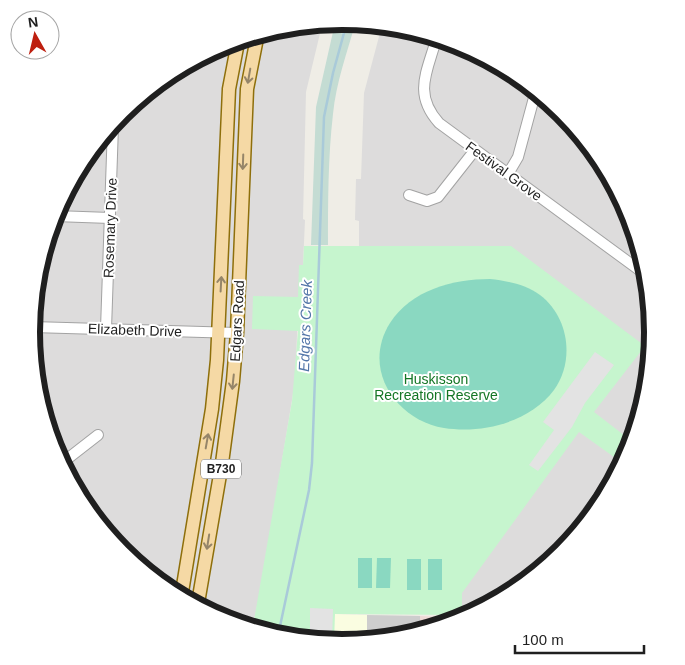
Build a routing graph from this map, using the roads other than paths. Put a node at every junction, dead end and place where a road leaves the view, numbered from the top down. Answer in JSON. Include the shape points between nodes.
{"nodes":[{"id":1,"x":257,"y":42,"type":"edge"},
{"id":2,"x":435,"y":44,"type":"edge"},
{"id":3,"x":236,"y":49,"type":"edge"},
{"id":4,"x":534,"y":98,"type":"edge"},
{"id":5,"x":228,"y":113,"type":"junction"},
{"id":6,"x":245,"y":114,"type":"junction"},
{"id":7,"x":114,"y":135,"type":"edge"},
{"id":8,"x":475,"y":150,"type":"junction"},
{"id":9,"x":508,"y":174,"type":"junction"},
{"id":10,"x":409,"y":195,"type":"dead end"},
{"id":11,"x":63,"y":216,"type":"edge"},
{"id":12,"x":110,"y":218,"type":"junction"},
{"id":13,"x":638,"y":266,"type":"edge"},
{"id":14,"x":40,"y":327,"type":"edge"},
{"id":15,"x":106,"y":329,"type":"junction"},
{"id":16,"x":219,"y":333,"type":"junction"},
{"id":17,"x":237,"y":333,"type":"junction"},
{"id":18,"x":98,"y":435,"type":"dead end"},
{"id":19,"x":68,"y":459,"type":"edge"},
{"id":20,"x":182,"y":589,"type":"edge"},
{"id":21,"x":199,"y":598,"type":"edge"}],
"edges":[{"from":1,"to":6,"type":"main road","name":"Edgars Road","number":"B730","one_way":true},
{"from":2,"to":8,"type":"street","name":"Festival Grove","via":[[424,100],[439,123]]},
{"from":3,"to":5,"type":"main road","name":"Edgars Road","number":"B730"},
{"from":4,"to":9,"type":"street","via":[[518,158]]},
{"from":5,"to":6,"type":"main road"},
{"from":16,"to":5,"type":"main road","name":"Edgars Road","number":"B730","one_way":true},
{"from":6,"to":17,"type":"main road","name":"Edgars Road","number":"B730","one_way":true},
{"from":7,"to":12,"type":"street","name":"Rosemary Drive"},
{"from":8,"to":9,"type":"street","name":"Festival Grove"},
{"from":8,"to":10,"type":"street","via":[[438,197],[427,201]]},
{"from":9,"to":13,"type":"street","name":"Festival Grove"},
{"from":11,"to":12,"type":"street"},
{"from":12,"to":15,"type":"street","name":"Rosemary Drive"},
{"from":14,"to":15,"type":"street","name":"Elizabeth Drive"},
{"from":15,"to":16,"type":"street","name":"Elizabeth Drive"},
{"from":16,"to":17,"type":"street","name":"Elizabeth Drive"},
{"from":20,"to":16,"type":"main road","name":"Edgars Road","number":"B730","one_way":true,"via":[[212,409]]},
{"from":17,"to":21,"type":"main road","name":"Edgars Road","number":"B730","one_way":true,"via":[[226,436]]},
{"from":18,"to":19,"type":"street"}]}
